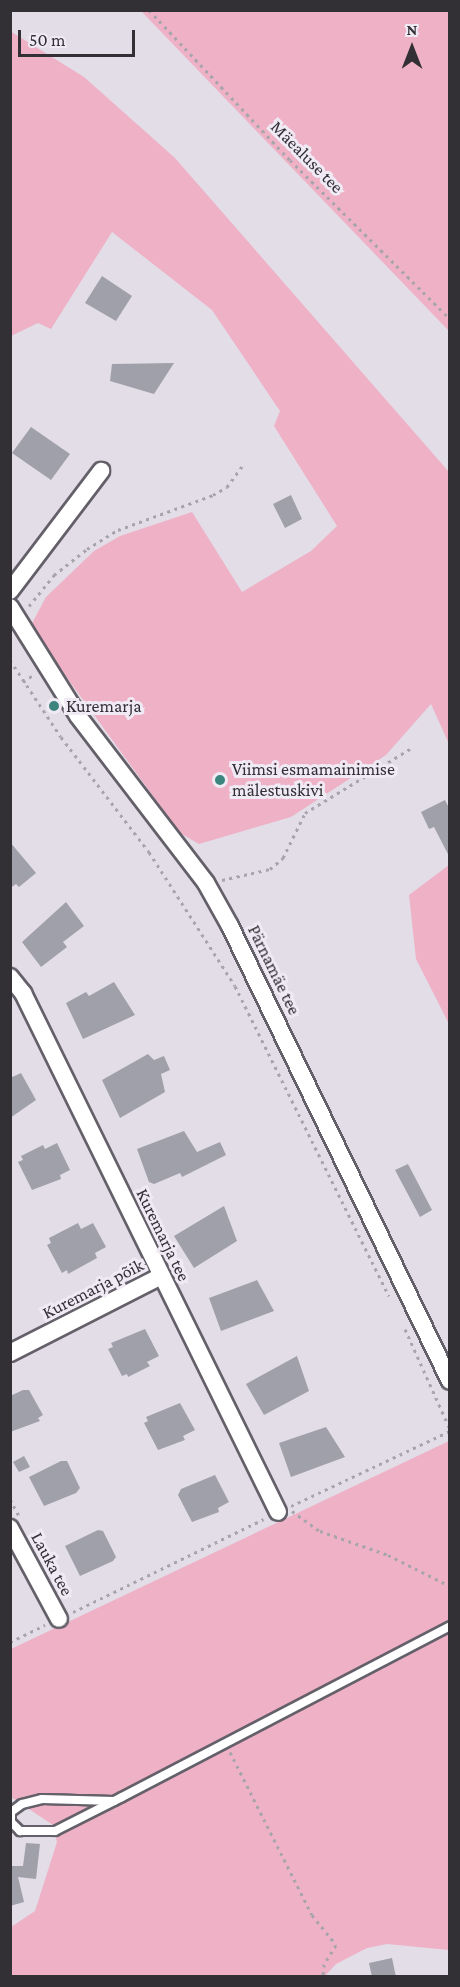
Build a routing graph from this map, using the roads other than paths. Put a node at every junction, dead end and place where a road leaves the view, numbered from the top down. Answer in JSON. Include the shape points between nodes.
{"nodes":[{"id":1,"x":101,"y":471,"type":"dead end"},
{"id":2,"x":10,"y":591,"type":"edge"},
{"id":3,"x":14,"y":622,"type":"edge"},
{"id":4,"x":10,"y":977,"type":"edge"},
{"id":5,"x":161,"y":1276,"type":"junction"},
{"id":6,"x":10,"y":1353,"type":"edge"},
{"id":7,"x":450,"y":1381,"type":"edge"},
{"id":8,"x":283,"y":1510,"type":"road end"},
{"id":9,"x":10,"y":1527,"type":"edge"},
{"id":10,"x":59,"y":1619,"type":"road end"},
{"id":11,"x":450,"y":1626,"type":"edge"},
{"id":12,"x":114,"y":1801,"type":"junction"}],
"edges":[{"from":1,"to":2,"type":"street"},
{"from":3,"to":7,"type":"street","name":"Pärnamäe tee","via":[[78,716],[206,883],[255,974]]},
{"from":4,"to":5,"type":"street","name":"Kuremarja tee","via":[[23,993]]},
{"from":5,"to":6,"type":"street","name":"Kuremarja põik"},
{"from":5,"to":8,"type":"street","name":"Kuremarja tee"},
{"from":9,"to":10,"type":"street","name":"Lauka tee"},
{"from":11,"to":12,"type":"lane"},
{"from":12,"to":12,"type":"lane","via":[[54,1831],[20,1831],[11,1822],[11,1812],[22,1804],[42,1799]]}]}
